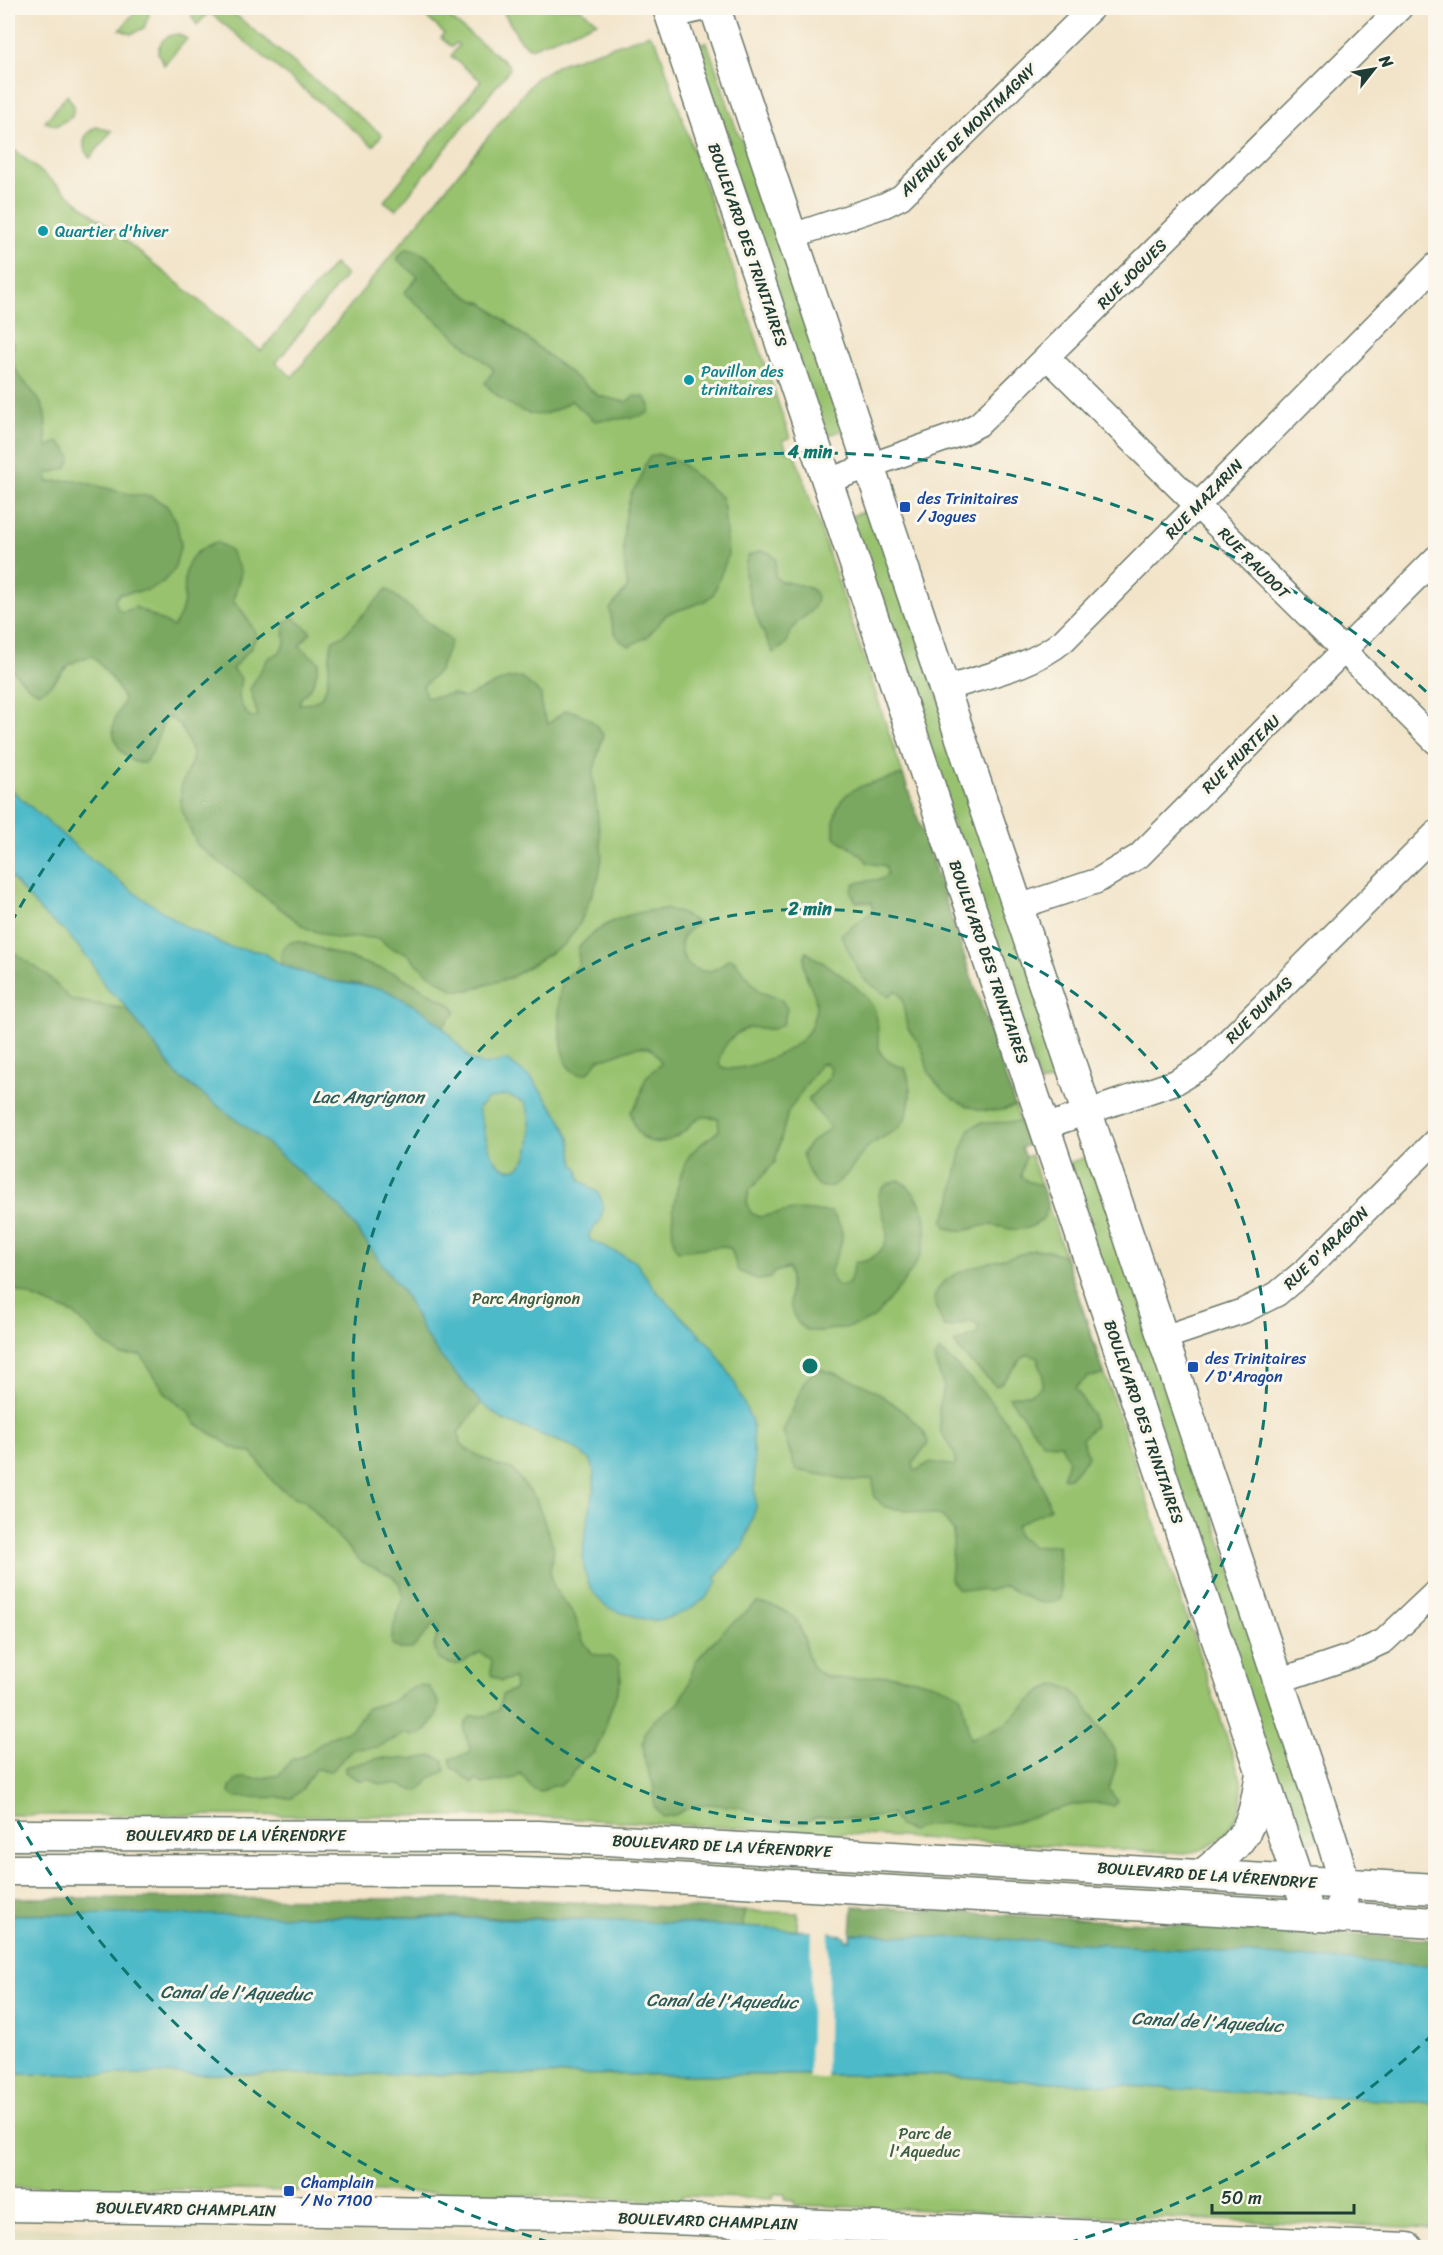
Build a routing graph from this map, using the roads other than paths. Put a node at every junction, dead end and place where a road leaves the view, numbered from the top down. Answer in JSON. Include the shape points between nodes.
{"nodes":[{"id":1,"x":705,"y":8,"type":"edge"},
{"id":2,"x":716,"y":8,"type":"edge"},
{"id":3,"x":1092,"y":8,"type":"edge"},
{"id":4,"x":1400,"y":8,"type":"edge"},
{"id":5,"x":669,"y":12,"type":"edge"},
{"id":6,"x":792,"y":236,"type":"junction"},
{"id":7,"x":1436,"y":266,"type":"edge"},
{"id":8,"x":1048,"y":358,"type":"junction"},
{"id":9,"x":870,"y":466,"type":"junction"},
{"id":10,"x":827,"y":481,"type":"junction"},
{"id":11,"x":1197,"y":506,"type":"junction"},
{"id":12,"x":1436,"y":558,"type":"edge"},
{"id":13,"x":1343,"y":651,"type":"junction"},
{"id":14,"x":945,"y":689,"type":"junction"},
{"id":15,"x":1436,"y":742,"type":"edge"},
{"id":16,"x":1436,"y":833,"type":"edge"},
{"id":17,"x":1018,"y":907,"type":"junction"},
{"id":18,"x":1087,"y":1112,"type":"junction"},
{"id":19,"x":1044,"y":1127,"type":"junction"},
{"id":20,"x":1436,"y":1140,"type":"edge"},
{"id":21,"x":1163,"y":1338,"type":"junction"},
{"id":22,"x":1436,"y":1592,"type":"edge"},
{"id":23,"x":1278,"y":1681,"type":"junction"},
{"id":24,"x":1261,"y":1770,"type":"junction"},
{"id":25,"x":8,"y":1835,"type":"edge"},
{"id":26,"x":8,"y":1870,"type":"edge"},
{"id":27,"x":1203,"y":1874,"type":"junction"},
{"id":28,"x":1298,"y":1881,"type":"junction"},
{"id":29,"x":1342,"y":1883,"type":"junction"},
{"id":30,"x":1436,"y":1889,"type":"edge"},
{"id":31,"x":1310,"y":1916,"type":"junction"},
{"id":32,"x":1343,"y":1918,"type":"junction"},
{"id":33,"x":1436,"y":1923,"type":"edge"},
{"id":34,"x":8,"y":2206,"type":"edge"},
{"id":35,"x":1408,"y":2247,"type":"edge"}],
"edges":[{"from":1,"to":5,"type":"street"},
{"from":2,"to":6,"type":"main road"},
{"from":3,"to":6,"type":"street","name":"AVENUE DE MONTMAGNY","via":[[901,197]]},
{"from":4,"to":8,"type":"street","name":"RUE JOGUES"},
{"from":5,"to":10,"type":"main road","name":"BOULEVARD DES TRINITAIRES"},
{"from":6,"to":9,"type":"main road"},
{"from":7,"to":11,"type":"street","name":"RUE MAZARIN"},
{"from":8,"to":9,"type":"street","name":"RUE JOGUES","via":[[979,424]]},
{"from":8,"to":11,"type":"street","name":"RUE RAUDOT"},
{"from":9,"to":10,"type":"street","name":"RUE JOGUES"},
{"from":9,"to":14,"type":"main road"},
{"from":10,"to":19,"type":"main road","name":"BOULEVARD DES TRINITAIRES"},
{"from":11,"to":13,"type":"street","name":"RUE RAUDOT"},
{"from":11,"to":14,"type":"street","name":"RUE MAZARIN","via":[[1051,651]]},
{"from":12,"to":13,"type":"street","name":"RUE HURTEAU"},
{"from":13,"to":15,"type":"street","name":"RUE RAUDOT"},
{"from":13,"to":17,"type":"street","name":"RUE HURTEAU","via":[[1138,856],[1096,881]]},
{"from":14,"to":17,"type":"main road"},
{"from":16,"to":18,"type":"street","name":"RUE DUMAS","via":[[1205,1064],[1176,1082]]},
{"from":17,"to":18,"type":"main road"},
{"from":18,"to":19,"type":"street","name":"RUE DUMAS"},
{"from":18,"to":21,"type":"main road"},
{"from":19,"to":24,"type":"main road","name":"BOULEVARD DES TRINITAIRES"},
{"from":20,"to":21,"type":"street","name":"RUE D'ARAGON","via":[[1277,1294],[1243,1311]]},
{"from":21,"to":23,"type":"main road"},
{"from":22,"to":23,"type":"street","via":[[1384,1641]]},
{"from":23,"to":29,"type":"main road","via":[[1337,1855]]},
{"from":24,"to":27,"type":"main road","via":[[1255,1812],[1246,1833]]},
{"from":24,"to":28,"type":"main road","name":"BOULEVARD DES TRINITAIRES"},
{"from":25,"to":27,"type":"main road","name":"BOULEVARD DE LA VÉRENDRYE","via":[[539,1836]]},
{"from":26,"to":31,"type":"main road","name":"BOULEVARD DE LA VÉRENDRYE","via":[[623,1875]]},
{"from":27,"to":28,"type":"main road","name":"BOULEVARD DE LA VÉRENDRYE"},
{"from":28,"to":29,"type":"main road","name":"BOULEVARD DE LA VÉRENDRYE"},
{"from":28,"to":31,"type":"main road","name":"BOULEVARD DES TRINITAIRES"},
{"from":29,"to":30,"type":"main road","name":"BOULEVARD DE LA VÉRENDRYE"},
{"from":29,"to":32,"type":"main road"},
{"from":31,"to":32,"type":"main road","name":"BOULEVARD DE LA VÉRENDRYE"},
{"from":32,"to":33,"type":"main road","name":"BOULEVARD DE LA VÉRENDRYE"},
{"from":34,"to":35,"type":"main road","name":"BOULEVARD CHAMPLAIN","via":[[581,2216]]}]}
